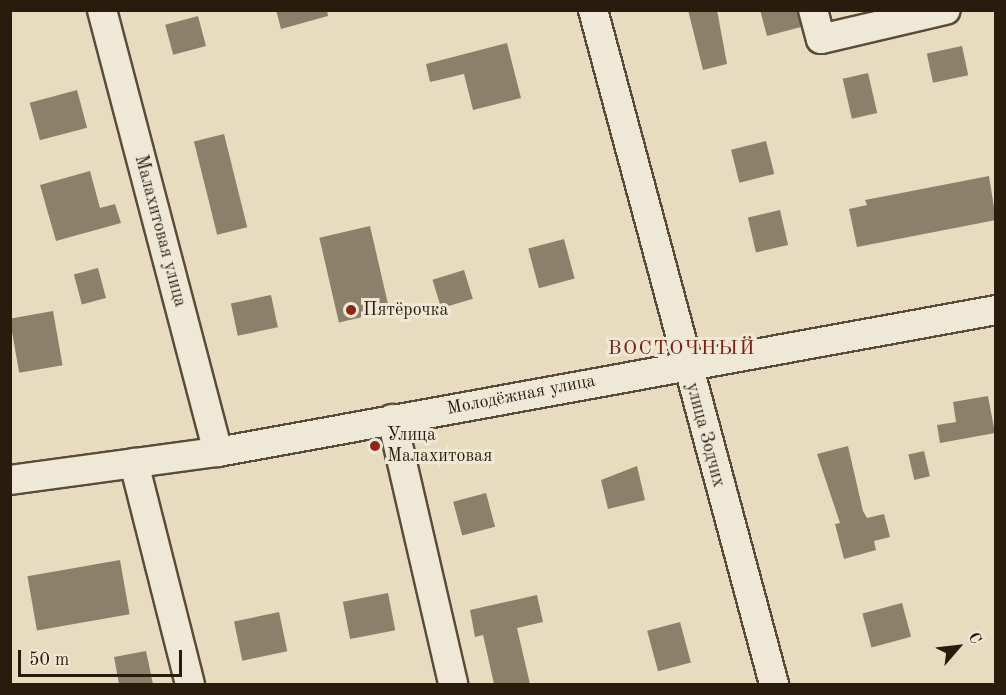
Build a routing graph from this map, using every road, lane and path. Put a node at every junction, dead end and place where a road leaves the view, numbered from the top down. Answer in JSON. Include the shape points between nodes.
{"nodes":[{"id":1,"x":102,"y":10,"type":"edge"},
{"id":2,"x":592,"y":10,"type":"edge"},
{"id":3,"x":813,"y":10,"type":"edge"},
{"id":4,"x":946,"y":10,"type":"edge"},
{"id":5,"x":996,"y":310,"type":"edge"},
{"id":6,"x":686,"y":364,"type":"junction"},
{"id":7,"x":392,"y":419,"type":"junction"},
{"id":8,"x":218,"y":452,"type":"junction"},
{"id":9,"x":134,"y":464,"type":"junction"},
{"id":10,"x":10,"y":480,"type":"edge"},
{"id":11,"x":190,"y":684,"type":"edge"},
{"id":12,"x":453,"y":684,"type":"edge"},
{"id":13,"x":774,"y":684,"type":"edge"}],
"edges":[{"from":1,"to":8,"type":"street","name":"Малахитовая улица"},
{"from":2,"to":6,"type":"street","name":"улица Зодчих"},
{"from":3,"to":4,"type":"street","via":[[821,39]]},
{"from":5,"to":6,"type":"street","name":"Молодёжная улица"},
{"from":6,"to":7,"type":"street","name":"Молодёжная улица"},
{"from":6,"to":13,"type":"street","name":"улица Зодчих"},
{"from":7,"to":8,"type":"street","name":"Молодёжная улица"},
{"from":7,"to":12,"type":"street"},
{"from":8,"to":9,"type":"street","name":"Молодёжная улица"},
{"from":9,"to":10,"type":"street","name":"Молодёжная улица"},
{"from":9,"to":11,"type":"street"}]}
